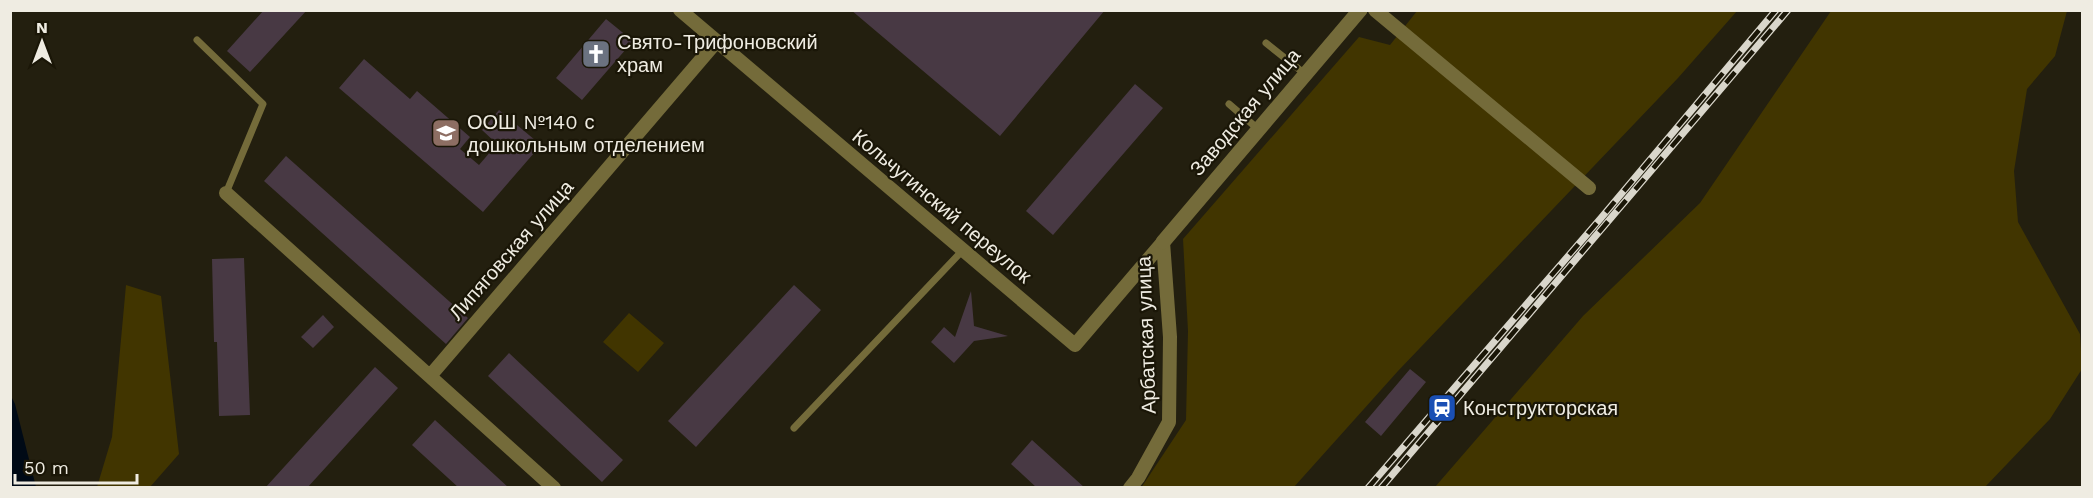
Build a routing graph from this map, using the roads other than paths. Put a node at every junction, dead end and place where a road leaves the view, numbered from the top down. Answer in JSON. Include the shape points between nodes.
{"nodes":[{"id":1,"x":680,"y":10,"type":"edge"},
{"id":2,"x":1360,"y":10,"type":"edge"},
{"id":3,"x":1375,"y":10,"type":"edge"},
{"id":4,"x":197,"y":40,"type":"dead end"},
{"id":5,"x":717,"y":41,"type":"junction"},
{"id":6,"x":1266,"y":43,"type":"dead end"},
{"id":7,"x":1305,"y":74,"type":"junction"},
{"id":8,"x":1229,"y":104,"type":"dead end"},
{"id":9,"x":1258,"y":129,"type":"junction"},
{"id":10,"x":1588,"y":188,"type":"dead end"},
{"id":11,"x":226,"y":193,"type":"joint"},
{"id":12,"x":1162,"y":242,"type":"junction"},
{"id":13,"x":963,"y":250,"type":"junction"},
{"id":14,"x":430,"y":376,"type":"junction"},
{"id":15,"x":794,"y":428,"type":"dead end"},
{"id":16,"x":554,"y":488,"type":"edge"},
{"id":17,"x":1130,"y":488,"type":"edge"}],
"edges":[{"from":1,"to":5,"type":"street","name":"Кольчугинский переулок"},
{"from":2,"to":7,"type":"street","name":"Заводская улица"},
{"from":3,"to":10,"type":"street"},
{"from":4,"to":11,"type":"lane","via":[[263,104]]},
{"from":5,"to":13,"type":"street","name":"Кольчугинский переулок"},
{"from":5,"to":14,"type":"street","name":"Липяговская улица"},
{"from":6,"to":7,"type":"lane"},
{"from":7,"to":9,"type":"street","name":"Заводская улица"},
{"from":8,"to":9,"type":"lane"},
{"from":9,"to":12,"type":"street","name":"Заводская улица"},
{"from":11,"to":14,"type":"street"},
{"from":12,"to":13,"type":"street","name":"Кольчугинский переулок","via":[[1075,345]]},
{"from":12,"to":17,"type":"street","name":"Арбатская улица","via":[[1170,337],[1169,422]]},
{"from":13,"to":15,"type":"lane"},
{"from":14,"to":16,"type":"street"}]}
